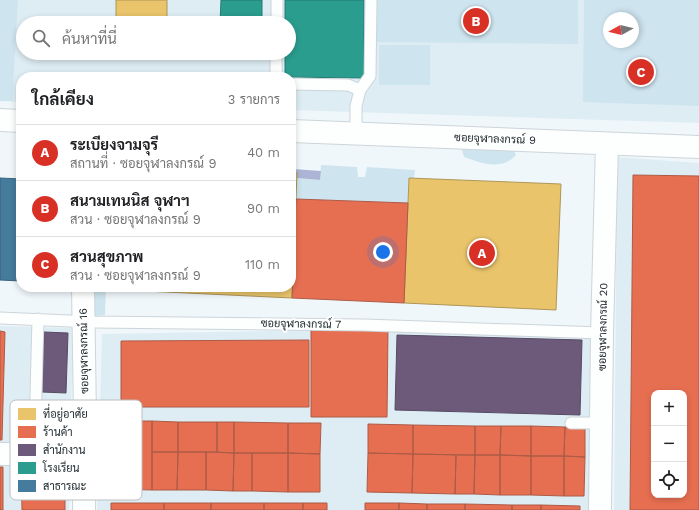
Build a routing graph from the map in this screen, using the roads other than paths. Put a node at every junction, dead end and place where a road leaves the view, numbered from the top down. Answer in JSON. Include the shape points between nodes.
{"nodes":[{"id":1,"x":277,"y":0,"type":"edge"},
{"id":2,"x":372,"y":0,"type":"edge"},
{"id":3,"x":277,"y":16,"type":"edge"},
{"id":4,"x":276,"y":60,"type":"edge"},
{"id":5,"x":277,"y":72,"type":"edge"},
{"id":6,"x":296,"y":84,"type":"edge"},
{"id":7,"x":360,"y":90,"type":"junction"},
{"id":8,"x":0,"y":120,"type":"edge"},
{"id":9,"x":16,"y":121,"type":"edge"},
{"id":10,"x":296,"y":131,"type":"edge"},
{"id":11,"x":356,"y":134,"type":"junction"},
{"id":12,"x":607,"y":144,"type":"junction"},
{"id":13,"x":699,"y":147,"type":"edge"},
{"id":14,"x":83,"y":292,"type":"edge"},
{"id":15,"x":0,"y":318,"type":"edge"},
{"id":16,"x":38,"y":319,"type":"junction"},
{"id":17,"x":83,"y":321,"type":"junction"},
{"id":18,"x":602,"y":333,"type":"junction"},
{"id":19,"x":36,"y":400,"type":"edge"},
{"id":20,"x":85,"y":400,"type":"edge"},
{"id":21,"x":571,"y":423,"type":"dead end"},
{"id":22,"x":601,"y":423,"type":"junction"},
{"id":23,"x":10,"y":453,"type":"edge"},
{"id":24,"x":0,"y":454,"type":"edge"},
{"id":25,"x":83,"y":500,"type":"edge"},
{"id":26,"x":84,"y":510,"type":"edge"},
{"id":27,"x":600,"y":510,"type":"edge"}],
"edges":[{"from":1,"to":3,"type":"lane"},
{"from":2,"to":7,"type":"lane","via":[[370,76]]},
{"from":4,"to":5,"type":"lane"},
{"from":6,"to":7,"type":"lane","via":[[348,85]]},
{"from":7,"to":11,"type":"lane","via":[[356,106]]},
{"from":8,"to":9,"type":"street"},
{"from":10,"to":11,"type":"street","name":"ซอยจุฬาลงกรณ์ 9"},
{"from":11,"to":12,"type":"street","name":"ซอยจุฬาลงกรณ์ 9"},
{"from":12,"to":13,"type":"street","name":"ซอยจุฬาลงกรณ์ 9"},
{"from":12,"to":18,"type":"street","name":"ซอยจุฬาลงกรณ์ 20"},
{"from":14,"to":17,"type":"street","name":"ซอยจุฬาลงกรณ์ 16"},
{"from":15,"to":16,"type":"lane","name":"ซอยจุฬาลงกรณ์ 7"},
{"from":16,"to":17,"type":"lane","name":"ซอยจุฬาลงกรณ์ 7"},
{"from":16,"to":19,"type":"lane"},
{"from":17,"to":18,"type":"lane","name":"ซอยจุฬาลงกรณ์ 7"},
{"from":17,"to":20,"type":"street","name":"ซอยจุฬาลงกรณ์ 16"},
{"from":18,"to":22,"type":"street","name":"ซอยจุฬาลงกรณ์ 20"},
{"from":21,"to":22,"type":"lane"},
{"from":22,"to":27,"type":"street","name":"ซอยจุฬาลงกรณ์ 20"},
{"from":23,"to":24,"type":"street"},
{"from":25,"to":26,"type":"street","name":"ซอยจุฬาลงกรณ์ 16"}]}
